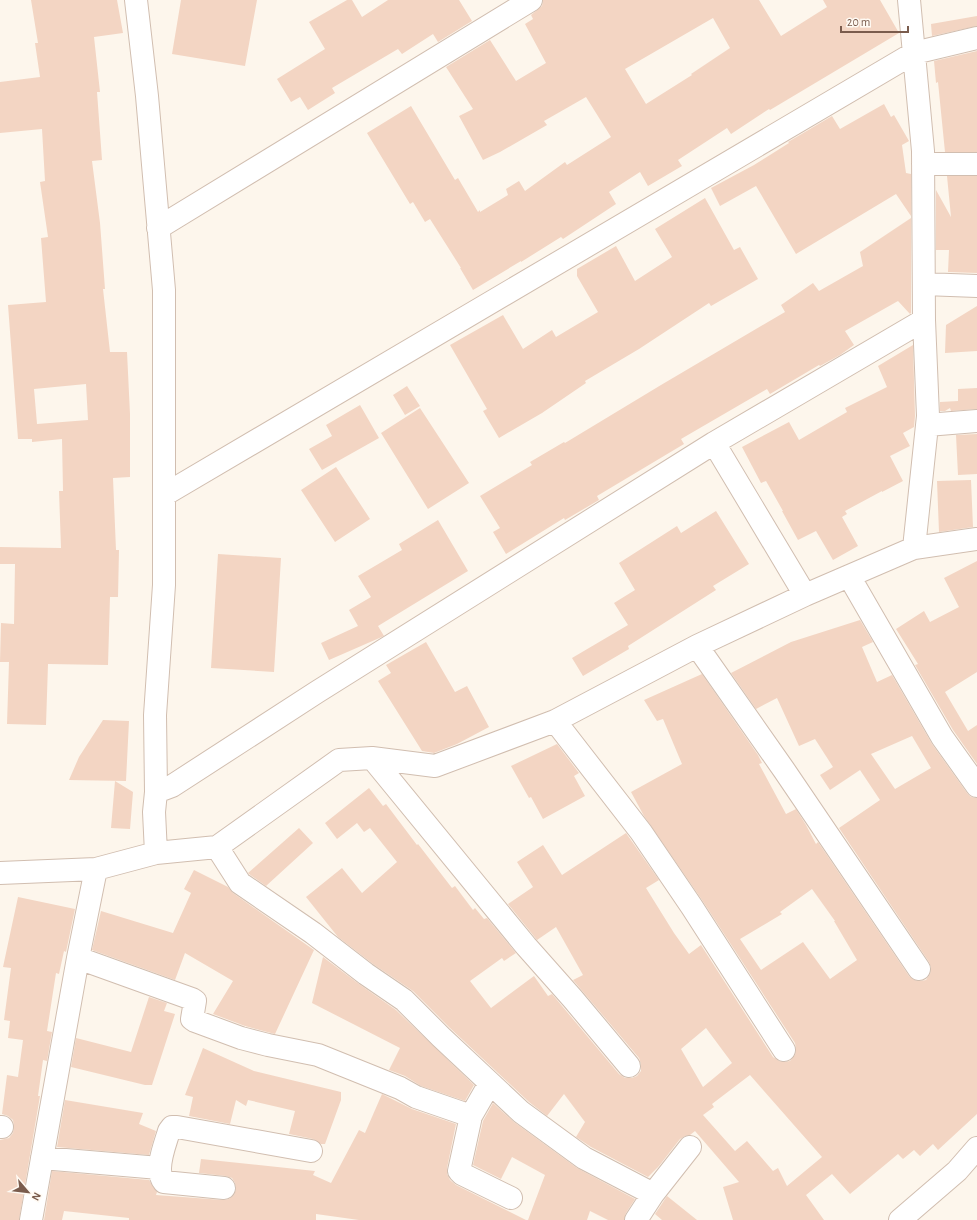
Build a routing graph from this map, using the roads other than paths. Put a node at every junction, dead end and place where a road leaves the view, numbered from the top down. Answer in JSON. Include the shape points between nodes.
{"nodes":[{"id":1,"x":136,"y":0,"type":"edge"},
{"id":2,"x":531,"y":0,"type":"edge"},
{"id":3,"x":909,"y":0,"type":"edge"},
{"id":4,"x":977,"y":38,"type":"edge"},
{"id":5,"x":914,"y":53,"type":"junction"},
{"id":6,"x":923,"y":164,"type":"junction"},
{"id":7,"x":977,"y":164,"type":"edge"},
{"id":8,"x":158,"y":228,"type":"junction"},
{"id":9,"x":924,"y":284,"type":"junction"},
{"id":10,"x":977,"y":286,"type":"edge"},
{"id":11,"x":924,"y":320,"type":"junction"},
{"id":12,"x":977,"y":421,"type":"edge"},
{"id":13,"x":927,"y":426,"type":"junction"},
{"id":14,"x":714,"y":443,"type":"junction"},
{"id":15,"x":164,"y":495,"type":"junction"},
{"id":16,"x":977,"y":539,"type":"edge"},
{"id":17,"x":914,"y":548,"type":"junction"},
{"id":18,"x":850,"y":576,"type":"junction"},
{"id":19,"x":805,"y":595,"type":"junction"},
{"id":20,"x":696,"y":646,"type":"junction"},
{"id":21,"x":555,"y":721,"type":"junction"},
{"id":22,"x":372,"y":758,"type":"junction"},
{"id":23,"x":977,"y":786,"type":"edge"},
{"id":24,"x":156,"y":792,"type":"junction"},
{"id":25,"x":217,"y":847,"type":"junction"},
{"id":26,"x":156,"y":853,"type":"junction"},
{"id":27,"x":96,"y":869,"type":"junction"},
{"id":28,"x":0,"y":873,"type":"edge"},
{"id":29,"x":78,"y":958,"type":"junction"},
{"id":30,"x":919,"y":970,"type":"dead end"},
{"id":31,"x":784,"y":1050,"type":"dead end"},
{"id":32,"x":629,"y":1066,"type":"dead end"},
{"id":33,"x":490,"y":1083,"type":"junction"},
{"id":34,"x":470,"y":1116,"type":"junction"},
{"id":35,"x":690,"y":1147,"type":"dead end"},
{"id":36,"x":977,"y":1148,"type":"edge"},
{"id":37,"x":311,"y":1151,"type":"dead end"},
{"id":38,"x":42,"y":1158,"type":"junction"},
{"id":39,"x":159,"y":1168,"type":"junction"},
{"id":40,"x":224,"y":1188,"type":"dead end"},
{"id":41,"x":653,"y":1194,"type":"junction"},
{"id":42,"x":511,"y":1198,"type":"dead end"},
{"id":43,"x":31,"y":1220,"type":"edge"},
{"id":44,"x":636,"y":1220,"type":"edge"},
{"id":45,"x":900,"y":1220,"type":"edge"}],
"edges":[{"from":1,"to":8,"type":"street"},
{"from":2,"to":8,"type":"street"},
{"from":3,"to":5,"type":"street"},
{"from":4,"to":5,"type":"street"},
{"from":5,"to":6,"type":"street"},
{"from":5,"to":15,"type":"street"},
{"from":6,"to":7,"type":"street"},
{"from":6,"to":9,"type":"street"},
{"from":8,"to":15,"type":"street","via":[[164,290]]},
{"from":9,"to":10,"type":"street"},
{"from":9,"to":11,"type":"street"},
{"from":11,"to":13,"type":"street"},
{"from":11,"to":14,"type":"street"},
{"from":12,"to":13,"type":"street"},
{"from":13,"to":17,"type":"street"},
{"from":14,"to":19,"type":"street"},
{"from":14,"to":24,"type":"street","via":[[172,786]]},
{"from":15,"to":24,"type":"street","via":[[164,585],[155,715]]},
{"from":16,"to":17,"type":"street"},
{"from":17,"to":18,"type":"street"},
{"from":18,"to":19,"type":"street"},
{"from":18,"to":23,"type":"street","via":[[942,737]]},
{"from":19,"to":20,"type":"street"},
{"from":20,"to":21,"type":"street"},
{"from":20,"to":30,"type":"street","via":[[784,770]]},
{"from":21,"to":22,"type":"street","via":[[435,766]]},
{"from":21,"to":31,"type":"street","via":[[641,832],[692,906]]},
{"from":22,"to":25,"type":"street","via":[[339,760]]},
{"from":22,"to":32,"type":"street","via":[[526,946]]},
{"from":24,"to":26,"type":"street"},
{"from":25,"to":26,"type":"street"},
{"from":25,"to":33,"type":"street","via":[[240,883],[404,1000]]},
{"from":26,"to":27,"type":"street"},
{"from":27,"to":28,"type":"street"},
{"from":27,"to":29,"type":"street"},
{"from":29,"to":34,"type":"street","via":[[195,1001],[192,1019],[194,1021],[268,1046],[318,1055],[416,1097]]},
{"from":29,"to":38,"type":"street"},
{"from":33,"to":34,"type":"street"},
{"from":33,"to":41,"type":"street","via":[[521,1112],[584,1158]]},
{"from":34,"to":42,"type":"street","via":[[459,1171]]},
{"from":35,"to":41,"type":"street"},
{"from":36,"to":45,"type":"street","via":[[957,1171]]},
{"from":37,"to":39,"type":"street","via":[[172,1127]]},
{"from":38,"to":39,"type":"street"},
{"from":38,"to":43,"type":"street"},
{"from":39,"to":40,"type":"street","via":[[164,1182]]},
{"from":41,"to":44,"type":"street"}]}
